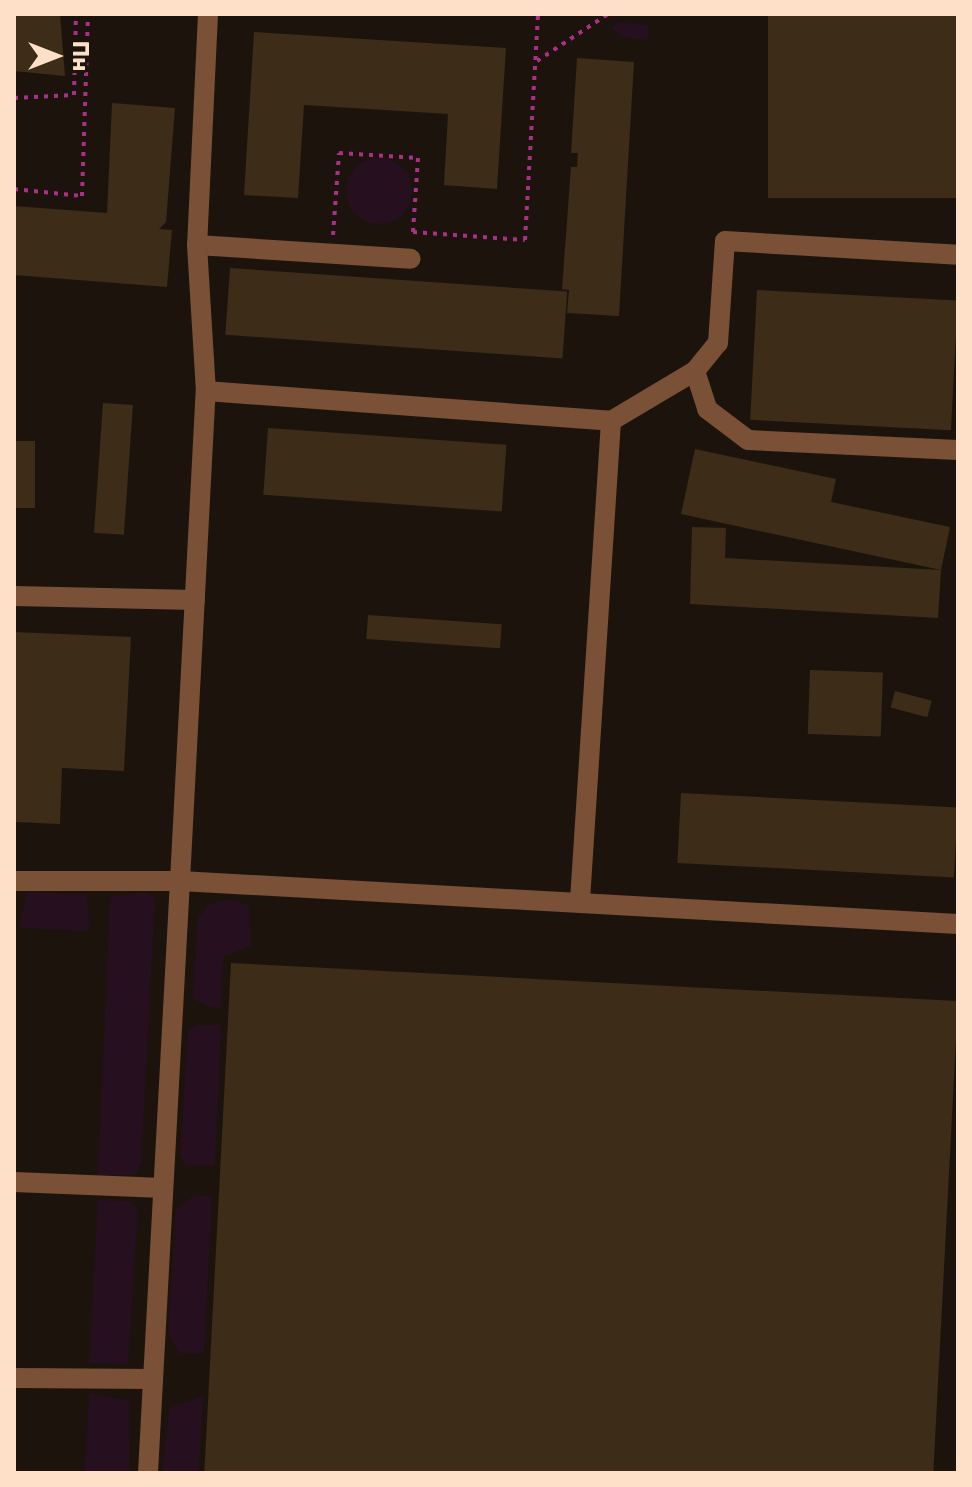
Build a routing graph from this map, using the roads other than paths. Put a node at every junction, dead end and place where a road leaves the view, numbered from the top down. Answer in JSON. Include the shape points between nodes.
{"nodes":[{"id":1,"x":208,"y":14,"type":"edge"},
{"id":2,"x":197,"y":245,"type":"junction"},
{"id":3,"x":958,"y":255,"type":"edge"},
{"id":4,"x":411,"y":259,"type":"road end"},
{"id":5,"x":695,"y":371,"type":"junction"},
{"id":6,"x":206,"y":391,"type":"junction"},
{"id":7,"x":611,"y":421,"type":"junction"},
{"id":8,"x":958,"y":450,"type":"edge"},
{"id":9,"x":14,"y":596,"type":"edge"},
{"id":10,"x":195,"y":600,"type":"junction"},
{"id":11,"x":14,"y":881,"type":"edge"},
{"id":12,"x":180,"y":881,"type":"junction"},
{"id":13,"x":580,"y":903,"type":"junction"},
{"id":14,"x":958,"y":924,"type":"edge"},
{"id":15,"x":14,"y":1182,"type":"edge"},
{"id":16,"x":163,"y":1188,"type":"junction"},
{"id":17,"x":14,"y":1378,"type":"edge"},
{"id":18,"x":153,"y":1379,"type":"junction"},
{"id":19,"x":148,"y":1473,"type":"edge"}],
"edges":[{"from":1,"to":2,"type":"lane"},
{"from":2,"to":4,"type":"lane"},
{"from":2,"to":6,"type":"lane"},
{"from":3,"to":5,"type":"lane","via":[[725,241],[718,343]]},
{"from":5,"to":7,"type":"lane"},
{"from":5,"to":8,"type":"lane","via":[[707,409],[748,440]]},
{"from":6,"to":7,"type":"lane"},
{"from":6,"to":10,"type":"lane"},
{"from":7,"to":13,"type":"lane"},
{"from":9,"to":10,"type":"lane"},
{"from":10,"to":12,"type":"lane"},
{"from":11,"to":12,"type":"lane"},
{"from":12,"to":13,"type":"lane"},
{"from":12,"to":16,"type":"lane"},
{"from":13,"to":14,"type":"lane"},
{"from":15,"to":16,"type":"lane"},
{"from":16,"to":18,"type":"lane"},
{"from":17,"to":18,"type":"lane"},
{"from":18,"to":19,"type":"lane"}]}
